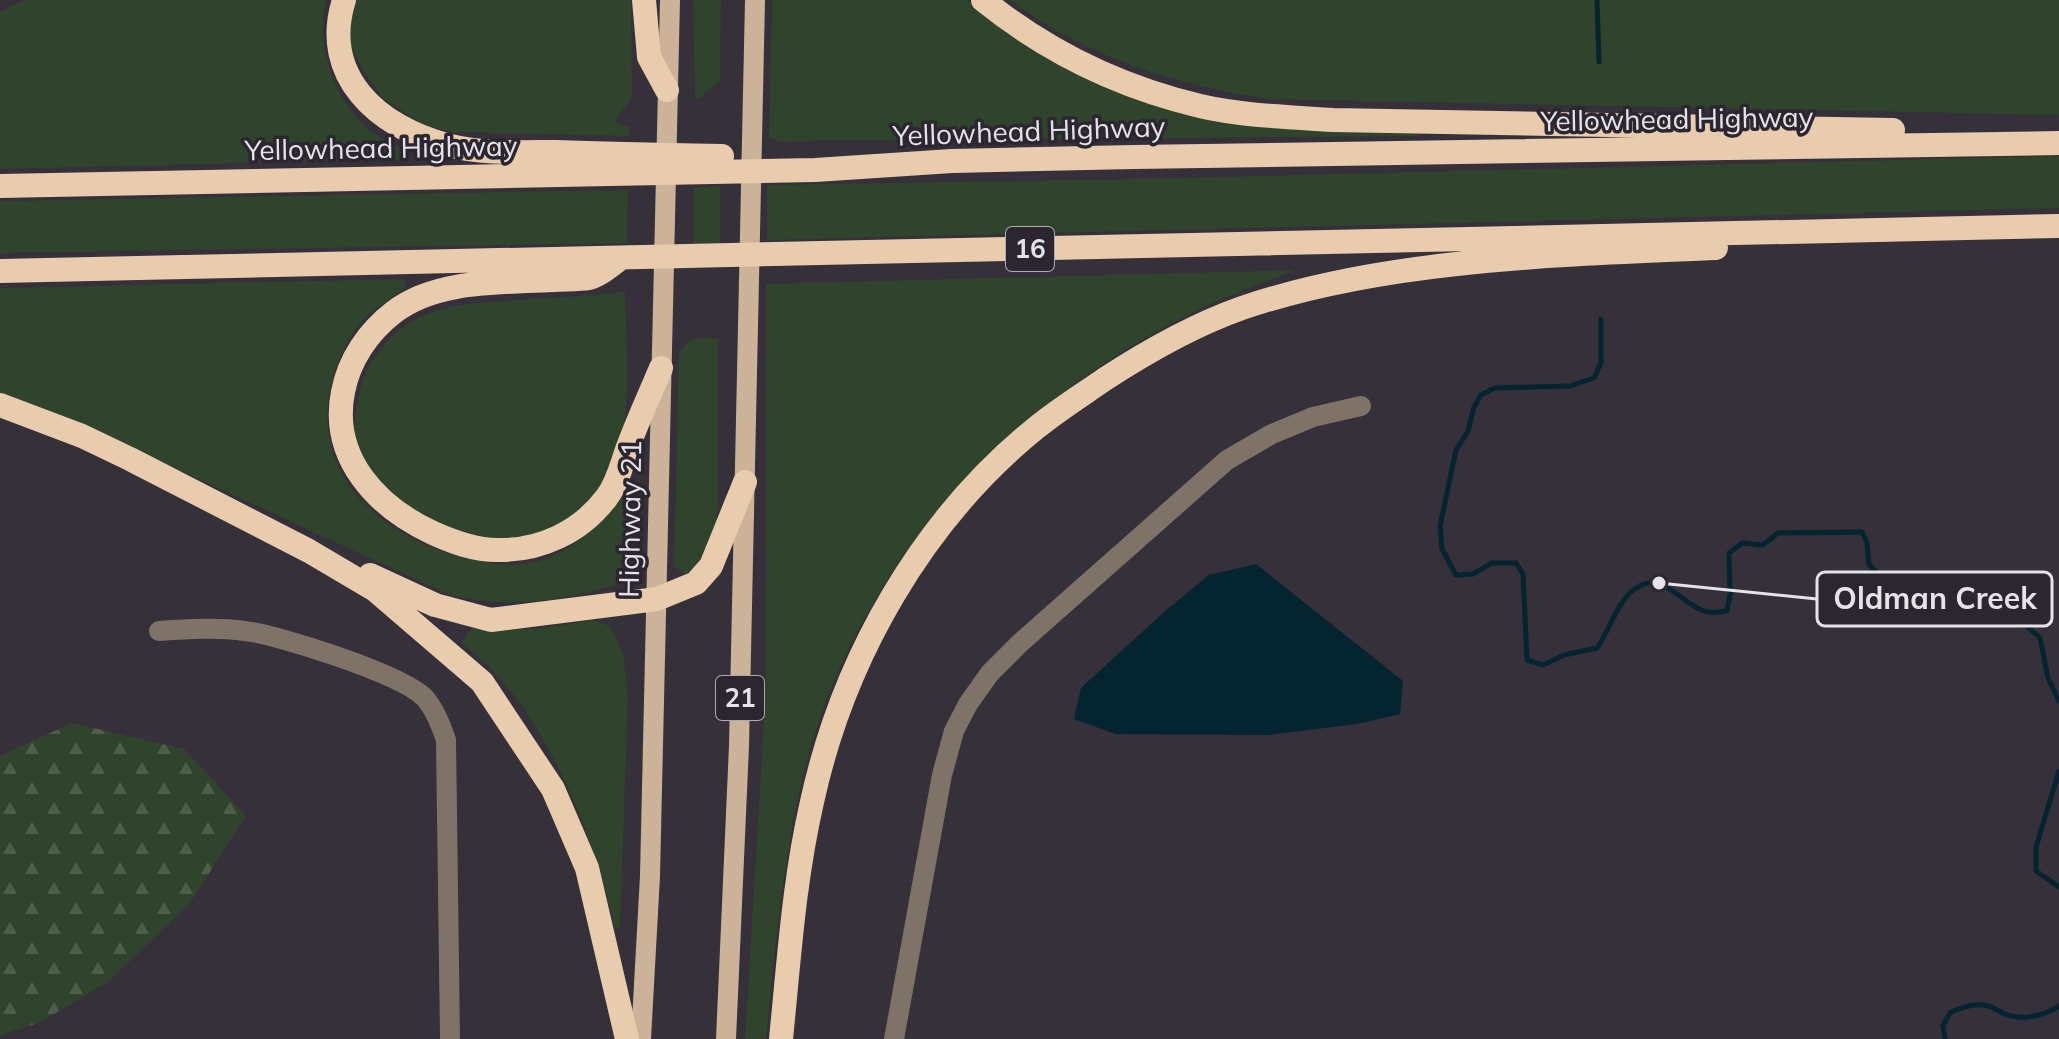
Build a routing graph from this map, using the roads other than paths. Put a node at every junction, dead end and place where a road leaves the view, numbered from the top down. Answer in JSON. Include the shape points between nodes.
{"nodes":[{"id":1,"x":344,"y":0,"type":"edge"},
{"id":2,"x":644,"y":0,"type":"edge"},
{"id":3,"x":670,"y":0,"type":"edge"},
{"id":4,"x":755,"y":0,"type":"edge"},
{"id":5,"x":983,"y":0,"type":"edge"},
{"id":6,"x":667,"y":99,"type":"junction"},
{"id":7,"x":2059,"y":141,"type":"edge"},
{"id":8,"x":952,"y":161,"type":"junction"},
{"id":9,"x":0,"y":186,"type":"edge"},
{"id":10,"x":2059,"y":226,"type":"edge"},
{"id":11,"x":1767,"y":231,"type":"junction"},
{"id":12,"x":620,"y":258,"type":"junction"},
{"id":13,"x":0,"y":271,"type":"edge"},
{"id":14,"x":661,"y":368,"type":"junction"},
{"id":15,"x":0,"y":405,"type":"edge"},
{"id":16,"x":1361,"y":406,"type":"dead end"},
{"id":17,"x":745,"y":482,"type":"junction"},
{"id":18,"x":309,"y":551,"type":"junction"},
{"id":19,"x":657,"y":599,"type":"junction"},
{"id":20,"x":159,"y":631,"type":"dead end"},
{"id":21,"x":450,"y":1039,"type":"edge"},
{"id":22,"x":627,"y":1039,"type":"edge"},
{"id":23,"x":641,"y":1039,"type":"edge"},
{"id":24,"x":726,"y":1039,"type":"edge"},
{"id":25,"x":781,"y":1039,"type":"edge"},
{"id":26,"x":894,"y":1039,"type":"edge"}],
"edges":[{"from":1,"to":8,"type":"highway","via":[[339,51],[348,80],[387,118],[447,145],[489,151]]},
{"from":2,"to":6,"type":"highway","via":[[649,57]]},
{"from":3,"to":6,"type":"main road","name":"Highway 21"},
{"from":4,"to":17,"type":"main road","number":"21"},
{"from":5,"to":7,"type":"highway","via":[[1060,53],[1106,75],[1201,106],[1266,116],[1906,130]]},
{"from":6,"to":14,"type":"main road","name":"Highway 21"},
{"from":7,"to":8,"type":"highway","name":"Yellowhead Highway"},
{"from":8,"to":9,"type":"highway","name":"Yellowhead Highway","via":[[815,170]]},
{"from":10,"to":11,"type":"highway","number":"16"},
{"from":11,"to":12,"type":"highway","number":"16"},
{"from":11,"to":25,"type":"highway","via":[[1743,247],[1517,259],[1395,273],[1286,296],[1193,329],[1035,429],[957,505],[909,569],[839,709],[812,799],[800,865]]},
{"from":12,"to":13,"type":"highway","number":"16"},
{"from":12,"to":14,"type":"highway","via":[[592,278],[469,285],[395,311],[367,339],[349,369],[341,405],[346,448],[370,489],[427,530],[461,545],[526,548],[573,529],[608,496]]},
{"from":14,"to":19,"type":"main road","name":"Highway 21"},
{"from":15,"to":18,"type":"highway","via":[[94,442]]},
{"from":16,"to":26,"type":"street","via":[[1299,422],[1227,460],[1019,644],[983,683],[954,731],[942,775]]},
{"from":17,"to":19,"type":"highway","via":[[711,566],[696,583]]},
{"from":17,"to":24,"type":"main road","number":"21"},
{"from":18,"to":19,"type":"highway","via":[[435,605],[491,620]]},
{"from":18,"to":22,"type":"highway","via":[[375,590],[427,632],[482,682],[520,736],[553,789],[587,868]]},
{"from":19,"to":23,"type":"main road","name":"Highway 21"},
{"from":20,"to":21,"type":"street","via":[[258,634],[395,678],[423,696],[446,740]]}]}
